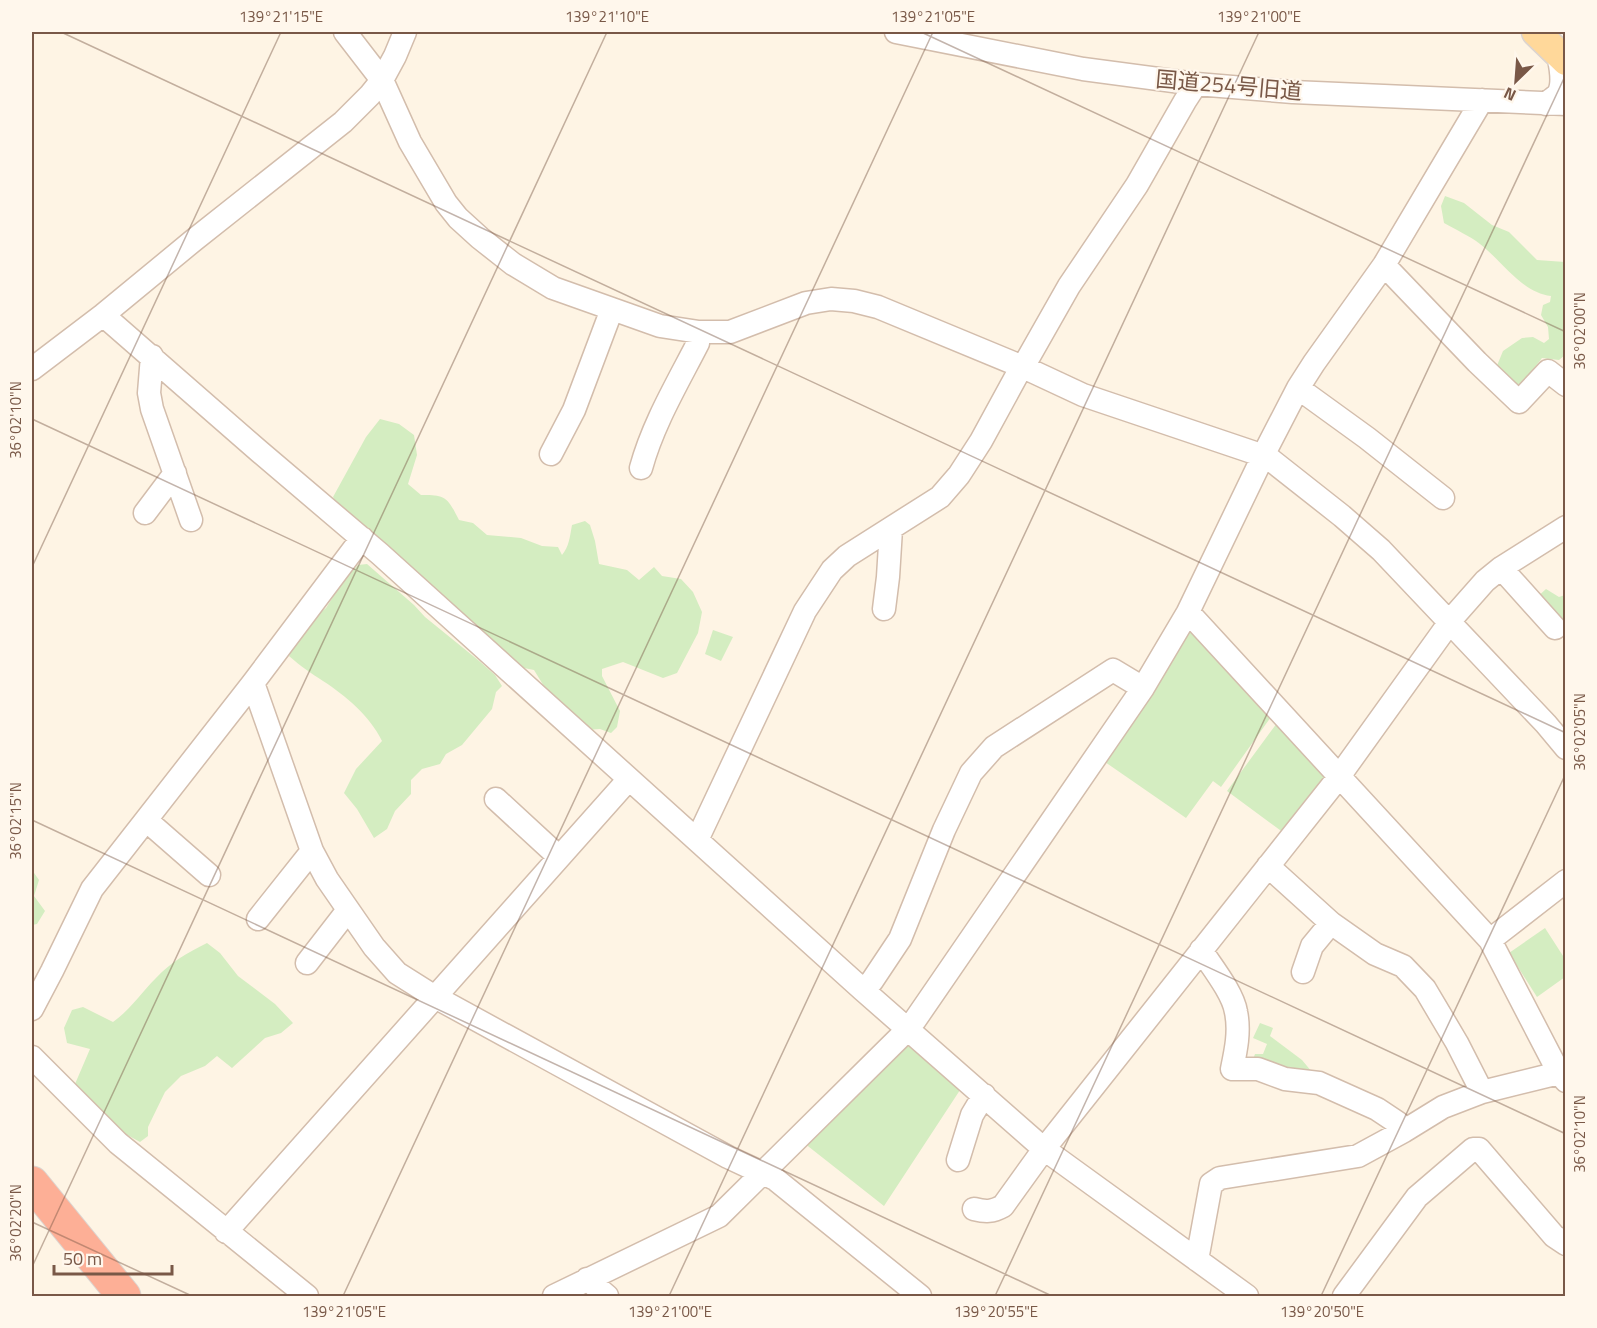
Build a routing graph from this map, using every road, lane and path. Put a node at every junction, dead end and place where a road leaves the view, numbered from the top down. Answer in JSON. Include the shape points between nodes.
{"nodes":[{"id":1,"x":345,"y":32,"type":"edge"},
{"id":2,"x":405,"y":32,"type":"edge"},
{"id":3,"x":896,"y":32,"type":"edge"},
{"id":4,"x":1536,"y":32,"type":"edge"},
{"id":5,"x":973,"y":39,"type":"edge"},
{"id":6,"x":1562,"y":57,"type":"edge"},
{"id":7,"x":382,"y":80,"type":"junction"},
{"id":8,"x":1196,"y":84,"type":"junction"},
{"id":9,"x":1482,"y":100,"type":"junction"},
{"id":10,"x":1556,"y":104,"type":"edge"},
{"id":11,"x":1384,"y":265,"type":"junction"},
{"id":12,"x":612,"y":309,"type":"junction"},
{"id":13,"x":103,"y":315,"type":"junction"},
{"id":14,"x":699,"y":332,"type":"junction"},
{"id":15,"x":152,"y":356,"type":"junction"},
{"id":16,"x":1023,"y":367,"type":"junction"},
{"id":17,"x":32,"y":369,"type":"edge"},
{"id":18,"x":1566,"y":385,"type":"edge"},
{"id":19,"x":1298,"y":388,"type":"junction"},
{"id":20,"x":551,"y":454,"type":"dead end"},
{"id":21,"x":1264,"y":456,"type":"junction"},
{"id":22,"x":641,"y":468,"type":"dead end"},
{"id":23,"x":174,"y":472,"type":"junction"},
{"id":24,"x":1443,"y":498,"type":"dead end"},
{"id":25,"x":145,"y":513,"type":"dead end"},
{"id":26,"x":191,"y":520,"type":"dead end"},
{"id":27,"x":1566,"y":527,"type":"edge"},
{"id":28,"x":891,"y":529,"type":"junction"},
{"id":29,"x":362,"y":538,"type":"junction"},
{"id":30,"x":1501,"y":568,"type":"junction"},
{"id":31,"x":884,"y":609,"type":"dead end"},
{"id":32,"x":1188,"y":612,"type":"junction"},
{"id":33,"x":1450,"y":622,"type":"junction"},
{"id":34,"x":1555,"y":628,"type":"dead end"},
{"id":35,"x":253,"y":683,"type":"junction"},
{"id":36,"x":1143,"y":688,"type":"junction"},
{"id":37,"x":1566,"y":748,"type":"edge"},
{"id":38,"x":1340,"y":775,"type":"junction"},
{"id":39,"x":629,"y":779,"type":"junction"},
{"id":40,"x":496,"y":799,"type":"dead end"},
{"id":41,"x":146,"y":820,"type":"junction"},
{"id":42,"x":697,"y":840,"type":"junction"},
{"id":43,"x":312,"y":851,"type":"junction"},
{"id":44,"x":559,"y":857,"type":"junction"},
{"id":45,"x":1268,"y":866,"type":"junction"},
{"id":46,"x":209,"y":875,"type":"dead end"},
{"id":47,"x":1566,"y":881,"type":"edge"},
{"id":48,"x":348,"y":910,"type":"junction"},
{"id":49,"x":258,"y":919,"type":"dead end"},
{"id":50,"x":1331,"y":923,"type":"junction"},
{"id":51,"x":1490,"y":940,"type":"junction"},
{"id":52,"x":1201,"y":951,"type":"junction"},
{"id":53,"x":307,"y":963,"type":"dead end"},
{"id":54,"x":1303,"y":972,"type":"dead end"},
{"id":55,"x":863,"y":990,"type":"junction"},
{"id":56,"x":435,"y":998,"type":"junction"},
{"id":57,"x":32,"y":1009,"type":"edge"},
{"id":58,"x":907,"y":1028,"type":"junction"},
{"id":59,"x":32,"y":1057,"type":"edge"},
{"id":60,"x":1562,"y":1077,"type":"edge"},
{"id":61,"x":1482,"y":1092,"type":"junction"},
{"id":62,"x":984,"y":1095,"type":"junction"},
{"id":63,"x":1404,"y":1131,"type":"junction"},
{"id":64,"x":1044,"y":1149,"type":"junction"},
{"id":65,"x":958,"y":1160,"type":"dead end"},
{"id":66,"x":762,"y":1173,"type":"junction"},
{"id":67,"x":32,"y":1184,"type":"edge"},
{"id":68,"x":974,"y":1209,"type":"dead end"},
{"id":69,"x":32,"y":1218,"type":"edge"},
{"id":70,"x":226,"y":1232,"type":"junction"},
{"id":71,"x":1566,"y":1244,"type":"edge"},
{"id":72,"x":1197,"y":1260,"type":"junction"},
{"id":73,"x":587,"y":1279,"type":"junction"},
{"id":74,"x":1217,"y":1288,"type":"edge"},
{"id":75,"x":97,"y":1296,"type":"edge"},
{"id":76,"x":124,"y":1296,"type":"edge"},
{"id":77,"x":307,"y":1296,"type":"edge"},
{"id":78,"x":554,"y":1296,"type":"edge"},
{"id":79,"x":607,"y":1296,"type":"edge"},
{"id":80,"x":920,"y":1296,"type":"edge"},
{"id":81,"x":1246,"y":1296,"type":"edge"},
{"id":82,"x":1344,"y":1296,"type":"edge"}],
"edges":[{"from":1,"to":7,"type":"street"},
{"from":2,"to":7,"type":"street"},
{"from":3,"to":5,"type":"street","name":"国道254号旧道"},
{"from":4,"to":6,"type":"main road"},
{"from":5,"to":8,"type":"street","name":"国道254号旧道","via":[[1083,69]]},
{"from":6,"to":10,"type":"street"},
{"from":7,"to":12,"type":"street","via":[[410,142],[458,218],[513,264],[553,288]]},
{"from":7,"to":13,"type":"street","via":[[343,122]]},
{"from":8,"to":9,"type":"street","name":"国道254号旧道"},
{"from":8,"to":16,"type":"street"},
{"from":9,"to":10,"type":"street","name":"国道254号旧道"},
{"from":9,"to":11,"type":"street"},
{"from":11,"to":18,"type":"street","via":[[1519,402],[1548,371]]},
{"from":11,"to":19,"type":"street"},
{"from":12,"to":14,"type":"street","via":[[660,326]]},
{"from":12,"to":20,"type":"street","via":[[574,410]]},
{"from":13,"to":15,"type":"street"},
{"from":13,"to":17,"type":"street"},
{"from":14,"to":16,"type":"street","via":[[730,332],[806,303],[854,301],[878,307]]},
{"from":14,"to":22,"type":"street","via":[[698,343],[657,423]]},
{"from":15,"to":23,"type":"street","via":[[152,409]]},
{"from":15,"to":29,"type":"street"},
{"from":16,"to":21,"type":"street","via":[[1083,395]]},
{"from":16,"to":28,"type":"street","via":[[959,475],[940,497]]},
{"from":19,"to":21,"type":"street"},
{"from":19,"to":24,"type":"street"},
{"from":21,"to":32,"type":"street"},
{"from":21,"to":33,"type":"street","via":[[1381,550]]},
{"from":23,"to":25,"type":"street"},
{"from":23,"to":26,"type":"street"},
{"from":27,"to":30,"type":"street"},
{"from":28,"to":31,"type":"street"},
{"from":28,"to":42,"type":"street","via":[[832,570],[805,611]]},
{"from":29,"to":35,"type":"street"},
{"from":29,"to":39,"type":"street"},
{"from":30,"to":33,"type":"street"},
{"from":30,"to":34,"type":"street"},
{"from":32,"to":36,"type":"street"},
{"from":32,"to":38,"type":"street"},
{"from":33,"to":37,"type":"street"},
{"from":33,"to":38,"type":"street"},
{"from":35,"to":41,"type":"street"},
{"from":35,"to":43,"type":"street"},
{"from":36,"to":55,"type":"street","via":[[1113,670],[994,747],[972,773],[958,801],[900,939]]},
{"from":36,"to":58,"type":"street"},
{"from":38,"to":45,"type":"street"},
{"from":38,"to":51,"type":"street"},
{"from":39,"to":42,"type":"street"},
{"from":39,"to":44,"type":"street"},
{"from":40,"to":44,"type":"street"},
{"from":41,"to":46,"type":"street"},
{"from":41,"to":57,"type":"street","via":[[92,889]]},
{"from":42,"to":55,"type":"street"},
{"from":43,"to":48,"type":"street"},
{"from":43,"to":49,"type":"street"},
{"from":44,"to":56,"type":"street"},
{"from":45,"to":50,"type":"street"},
{"from":45,"to":52,"type":"street"},
{"from":47,"to":51,"type":"street"},
{"from":48,"to":53,"type":"street"},
{"from":48,"to":56,"type":"street","via":[[397,973]]},
{"from":50,"to":54,"type":"street","via":[[1312,946]]},
{"from":50,"to":61,"type":"street","via":[[1375,954],[1403,966],[1425,988]]},
{"from":51,"to":60,"type":"street"},
{"from":52,"to":63,"type":"street","via":[[1236,1011],[1237,1045],[1232,1069],[1258,1069],[1319,1083],[1377,1109]]},
{"from":52,"to":64,"type":"street"},
{"from":55,"to":58,"type":"street"},
{"from":56,"to":66,"type":"street"},
{"from":56,"to":70,"type":"street"},
{"from":58,"to":62,"type":"street"},
{"from":58,"to":66,"type":"street"},
{"from":59,"to":70,"type":"street","via":[[118,1143]]},
{"from":60,"to":61,"type":"street"},
{"from":61,"to":63,"type":"street","via":[[1443,1107]]},
{"from":62,"to":64,"type":"street"},
{"from":62,"to":65,"type":"street","via":[[972,1115]]},
{"from":63,"to":72,"type":"street","via":[[1358,1156],[1220,1178],[1211,1184]]},
{"from":64,"to":68,"type":"street","via":[[1003,1206],[987,1212]]},
{"from":64,"to":72,"type":"street"},
{"from":66,"to":73,"type":"street","via":[[719,1216]]},
{"from":66,"to":80,"type":"street","via":[[775,1179]]},
{"from":67,"to":76,"type":"highway"},
{"from":69,"to":75,"type":"highway"},
{"from":70,"to":77,"type":"street"},
{"from":71,"to":82,"type":"street","via":[[1554,1236],[1479,1149],[1473,1149],[1417,1197]]},
{"from":72,"to":74,"type":"street"},
{"from":73,"to":78,"type":"street"},
{"from":73,"to":79,"type":"street"},
{"from":74,"to":81,"type":"street"}]}
